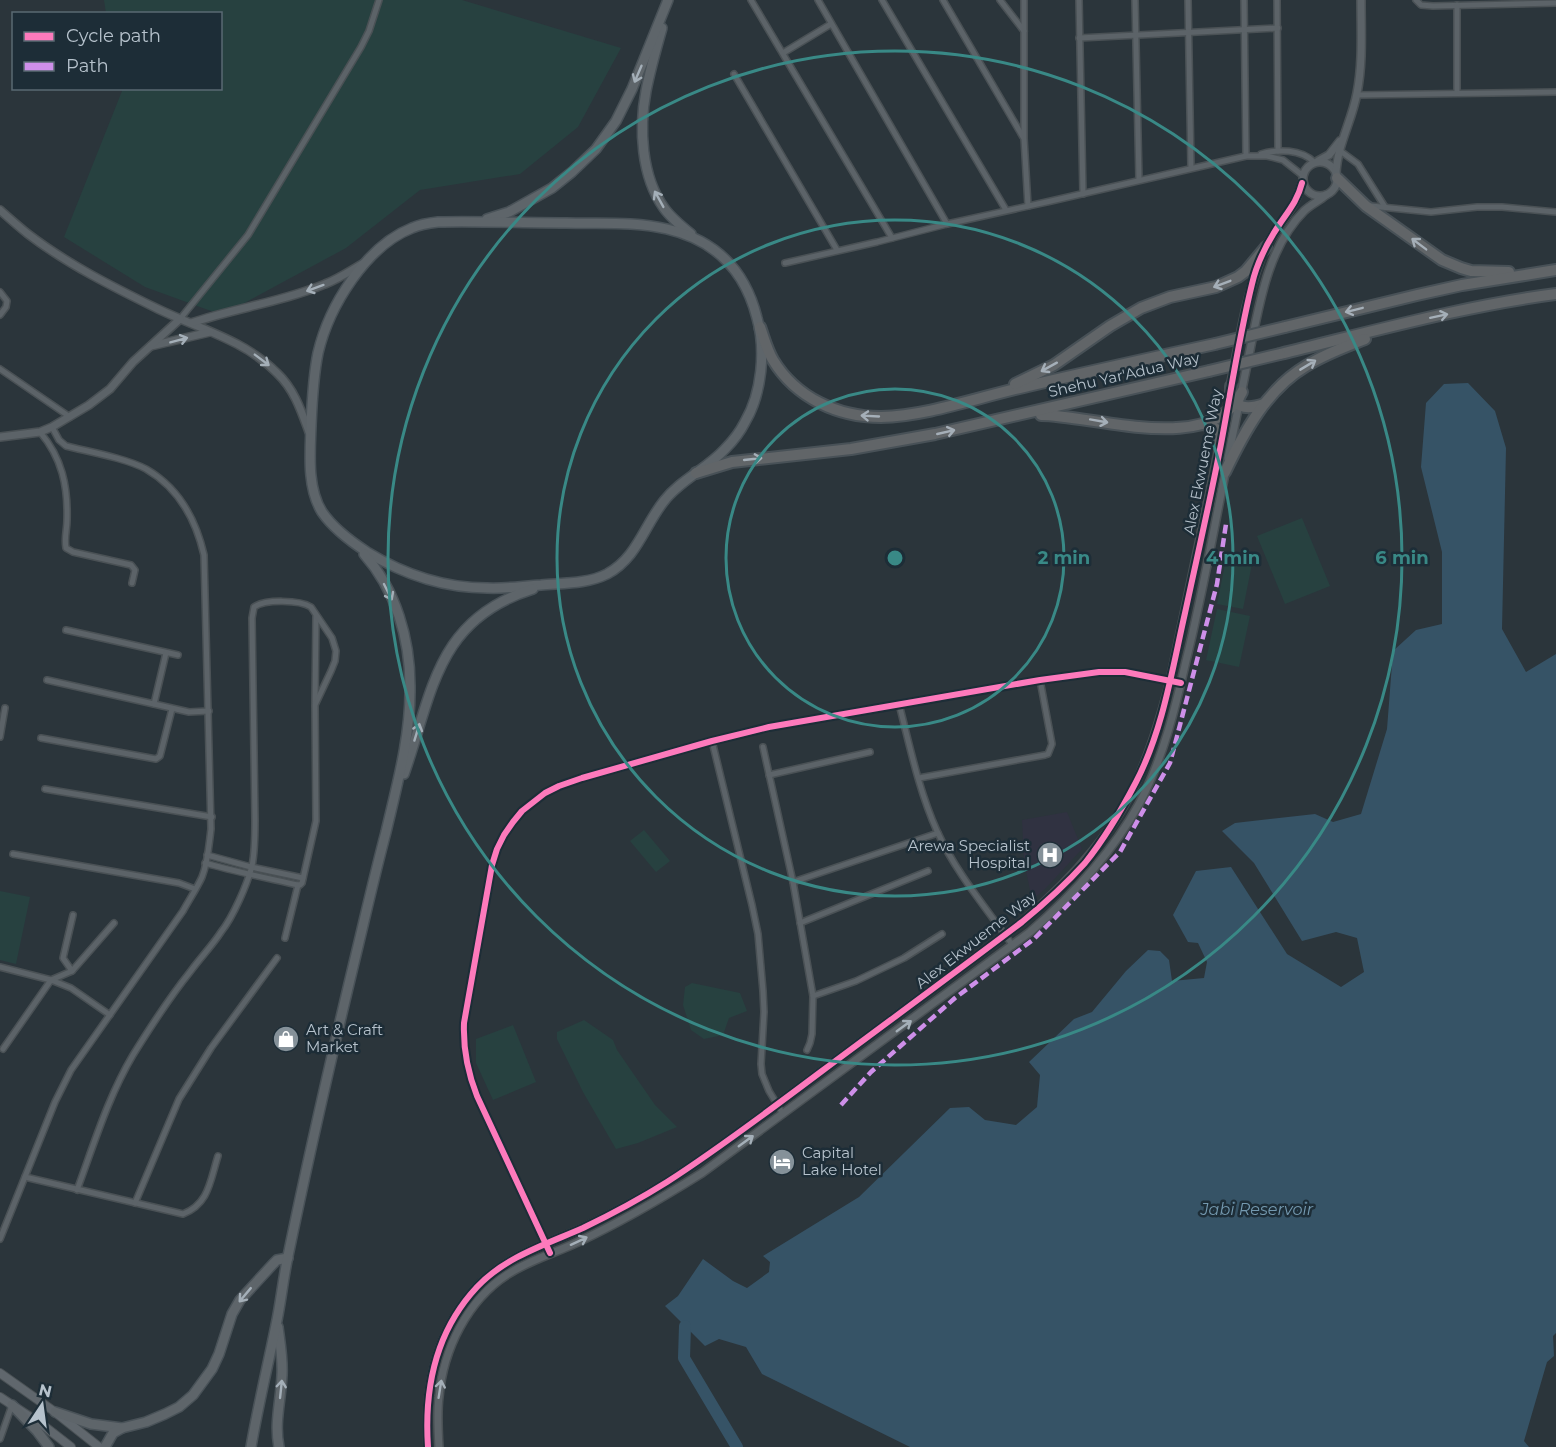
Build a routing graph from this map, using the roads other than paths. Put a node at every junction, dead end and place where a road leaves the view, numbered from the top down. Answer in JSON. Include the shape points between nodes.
{"nodes":[{"id":1,"x":379,"y":0,"type":"edge"},
{"id":2,"x":668,"y":0,"type":"edge"},
{"id":3,"x":752,"y":0,"type":"edge"},
{"id":4,"x":818,"y":0,"type":"edge"},
{"id":5,"x":882,"y":0,"type":"edge"},
{"id":6,"x":943,"y":0,"type":"edge"},
{"id":7,"x":1000,"y":0,"type":"edge"},
{"id":8,"x":1024,"y":0,"type":"edge"},
{"id":9,"x":1079,"y":0,"type":"edge"},
{"id":10,"x":1135,"y":0,"type":"edge"},
{"id":11,"x":1188,"y":0,"type":"edge"},
{"id":12,"x":1244,"y":0,"type":"edge"},
{"id":13,"x":1277,"y":0,"type":"edge"},
{"id":14,"x":1361,"y":0,"type":"edge"},
{"id":15,"x":1416,"y":0,"type":"edge"},
{"id":16,"x":1556,"y":3,"type":"edge"},
{"id":17,"x":1457,"y":5,"type":"junction"},
{"id":18,"x":831,"y":24,"type":"junction"},
{"id":19,"x":1278,"y":28,"type":"junction"},
{"id":20,"x":1244,"y":30,"type":"junction"},
{"id":21,"x":1025,"y":32,"type":"junction"},
{"id":22,"x":1190,"y":33,"type":"junction"},
{"id":23,"x":1136,"y":36,"type":"junction"},
{"id":24,"x":1079,"y":38,"type":"junction"},
{"id":25,"x":783,"y":53,"type":"junction"},
{"id":26,"x":734,"y":74,"type":"dead end"},
{"id":27,"x":1556,"y":92,"type":"edge"},
{"id":28,"x":1457,"y":93,"type":"junction"},
{"id":29,"x":1357,"y":95,"type":"junction"},
{"id":30,"x":1024,"y":138,"type":"junction"},
{"id":31,"x":1342,"y":139,"type":"junction"},
{"id":32,"x":1339,"y":150,"type":"junction"},
{"id":33,"x":1278,"y":151,"type":"junction"},
{"id":34,"x":1257,"y":155,"type":"junction"},
{"id":35,"x":1246,"y":156,"type":"junction"},
{"id":36,"x":1315,"y":162,"type":"junction"},
{"id":37,"x":1191,"y":168,"type":"junction"},
{"id":38,"x":1337,"y":176,"type":"junction"},
{"id":39,"x":1302,"y":179,"type":"junction"},
{"id":40,"x":1139,"y":180,"type":"junction"},
{"id":41,"x":1083,"y":194,"type":"junction"},
{"id":42,"x":1326,"y":195,"type":"junction"},
{"id":43,"x":1028,"y":206,"type":"junction"},
{"id":44,"x":1366,"y":206,"type":"junction"},
{"id":45,"x":1385,"y":207,"type":"junction"},
{"id":46,"x":0,"y":210,"type":"edge"},
{"id":47,"x":1006,"y":210,"type":"junction"},
{"id":48,"x":1556,"y":212,"type":"edge"},
{"id":49,"x":467,"y":222,"type":"junction"},
{"id":50,"x":947,"y":224,"type":"junction"},
{"id":51,"x":892,"y":238,"type":"junction"},
{"id":52,"x":700,"y":241,"type":"junction"},
{"id":53,"x":1266,"y":247,"type":"junction"},
{"id":54,"x":837,"y":250,"type":"junction"},
{"id":55,"x":367,"y":261,"type":"junction"},
{"id":56,"x":785,"y":263,"type":"dead end"},
{"id":57,"x":1555,"y":270,"type":"edge"},
{"id":58,"x":0,"y":292,"type":"edge"},
{"id":59,"x":1556,"y":294,"type":"edge"},
{"id":60,"x":0,"y":315,"type":"edge"},
{"id":61,"x":180,"y":319,"type":"junction"},
{"id":62,"x":191,"y":323,"type":"junction"},
{"id":63,"x":1402,"y":324,"type":"junction"},
{"id":64,"x":760,"y":327,"type":"junction"},
{"id":65,"x":210,"y":332,"type":"junction"},
{"id":66,"x":148,"y":347,"type":"junction"},
{"id":67,"x":0,"y":369,"type":"edge"},
{"id":68,"x":1231,"y":386,"type":"junction"},
{"id":69,"x":1242,"y":392,"type":"joint"},
{"id":70,"x":993,"y":394,"type":"junction"},
{"id":71,"x":1237,"y":404,"type":"junction"},
{"id":72,"x":1265,"y":404,"type":"junction"},
{"id":73,"x":1226,"y":412,"type":"junction"},
{"id":74,"x":1020,"y":415,"type":"junction"},
{"id":75,"x":70,"y":417,"type":"junction"},
{"id":76,"x":1203,"y":424,"type":"junction"},
{"id":77,"x":52,"y":427,"type":"junction"},
{"id":78,"x":40,"y":432,"type":"junction"},
{"id":79,"x":0,"y":437,"type":"edge"},
{"id":80,"x":310,"y":438,"type":"junction"},
{"id":81,"x":1220,"y":447,"type":"junction"},
{"id":82,"x":696,"y":472,"type":"junction"},
{"id":83,"x":1225,"y":472,"type":"junction"},
{"id":84,"x":355,"y":544,"type":"junction"},
{"id":85,"x":132,"y":583,"type":"dead end"},
{"id":86,"x":548,"y":584,"type":"junction"},
{"id":87,"x":316,"y":615,"type":"junction"},
{"id":88,"x":66,"y":630,"type":"dead end"},
{"id":89,"x":166,"y":653,"type":"junction"},
{"id":90,"x":178,"y":656,"type":"dead end"},
{"id":91,"x":47,"y":680,"type":"dead end"},
{"id":92,"x":1040,"y":680,"type":"junction"},
{"id":93,"x":1170,"y":681,"type":"junction"},
{"id":94,"x":1181,"y":683,"type":"junction"},
{"id":95,"x":154,"y":704,"type":"junction"},
{"id":96,"x":899,"y":704,"type":"junction"},
{"id":97,"x":315,"y":705,"type":"junction"},
{"id":98,"x":5,"y":708,"type":"dead end"},
{"id":99,"x":172,"y":709,"type":"junction"},
{"id":100,"x":209,"y":711,"type":"junction"},
{"id":101,"x":1,"y":729,"type":"edge"},
{"id":102,"x":0,"y":737,"type":"edge"},
{"id":103,"x":41,"y":738,"type":"dead end"},
{"id":104,"x":712,"y":741,"type":"junction"},
{"id":105,"x":763,"y":747,"type":"dead end"},
{"id":106,"x":870,"y":752,"type":"dead end"},
{"id":107,"x":769,"y":775,"type":"junction"},
{"id":108,"x":918,"y":778,"type":"junction"},
{"id":109,"x":45,"y":789,"type":"dead end"},
{"id":110,"x":392,"y":807,"type":"junction"},
{"id":111,"x":212,"y":817,"type":"junction"},
{"id":112,"x":938,"y":833,"type":"junction"},
{"id":113,"x":13,"y":854,"type":"dead end"},
{"id":114,"x":207,"y":855,"type":"junction"},
{"id":115,"x":205,"y":863,"type":"junction"},
{"id":116,"x":250,"y":870,"type":"junction"},
{"id":117,"x":928,"y":871,"type":"dead end"},
{"id":118,"x":303,"y":879,"type":"junction"},
{"id":119,"x":793,"y":882,"type":"junction"},
{"id":120,"x":298,"y":885,"type":"junction"},
{"id":121,"x":195,"y":889,"type":"junction"},
{"id":122,"x":73,"y":915,"type":"dead end"},
{"id":123,"x":114,"y":923,"type":"dead end"},
{"id":124,"x":800,"y":923,"type":"junction"},
{"id":125,"x":942,"y":934,"type":"dead end"},
{"id":126,"x":1005,"y":935,"type":"junction"},
{"id":127,"x":285,"y":938,"type":"dead end"},
{"id":128,"x":1012,"y":946,"type":"junction"},
{"id":129,"x":277,"y":958,"type":"dead end"},
{"id":130,"x":0,"y":967,"type":"edge"},
{"id":131,"x":72,"y":971,"type":"junction"},
{"id":132,"x":51,"y":980,"type":"junction"},
{"id":133,"x":813,"y":996,"type":"junction"},
{"id":134,"x":110,"y":1015,"type":"junction"},
{"id":135,"x":3,"y":1049,"type":"dead end"},
{"id":136,"x":807,"y":1050,"type":"dead end"},
{"id":137,"x":778,"y":1104,"type":"junction"},
{"id":138,"x":783,"y":1114,"type":"junction"},
{"id":139,"x":218,"y":1156,"type":"dead end"},
{"id":140,"x":25,"y":1177,"type":"junction"},
{"id":141,"x":77,"y":1190,"type":"junction"},
{"id":142,"x":135,"y":1203,"type":"junction"},
{"id":143,"x":0,"y":1239,"type":"edge"},
{"id":144,"x":546,"y":1244,"type":"junction"},
{"id":145,"x":550,"y":1254,"type":"junction"},
{"id":146,"x":288,"y":1258,"type":"junction"},
{"id":147,"x":277,"y":1321,"type":"junction"},
{"id":148,"x":0,"y":1373,"type":"edge"},
{"id":149,"x":0,"y":1397,"type":"edge"},
{"id":150,"x":12,"y":1405,"type":"junction"},
{"id":151,"x":54,"y":1412,"type":"junction"},
{"id":152,"x":122,"y":1428,"type":"junction"},
{"id":153,"x":0,"y":1439,"type":"edge"},
{"id":154,"x":49,"y":1447,"type":"edge"},
{"id":155,"x":71,"y":1447,"type":"edge"},
{"id":156,"x":99,"y":1447,"type":"edge"},
{"id":157,"x":105,"y":1447,"type":"edge"},
{"id":158,"x":251,"y":1447,"type":"edge"},
{"id":159,"x":279,"y":1447,"type":"edge"},
{"id":160,"x":428,"y":1447,"type":"edge"},
{"id":161,"x":440,"y":1447,"type":"edge"}],
"edges":[{"from":1,"to":61,"type":"street","via":[[361,47],[248,235]]},
{"from":2,"to":49,"type":"main road","one_way":true,"via":[[632,89],[596,149],[552,188],[530,201],[492,218]]},
{"from":52,"to":2,"type":"main road","one_way":true,"via":[[663,207],[645,157],[646,92]]},
{"from":3,"to":25,"type":"street"},
{"from":4,"to":18,"type":"street"},
{"from":5,"to":47,"type":"street"},
{"from":6,"to":30,"type":"street"},
{"from":7,"to":21,"type":"street"},
{"from":8,"to":21,"type":"street"},
{"from":9,"to":24,"type":"street"},
{"from":10,"to":23,"type":"street"},
{"from":11,"to":22,"type":"street"},
{"from":12,"to":20,"type":"street"},
{"from":13,"to":19,"type":"street"},
{"from":14,"to":29,"type":"street"},
{"from":15,"to":17,"type":"street","via":[[1421,5]]},
{"from":16,"to":17,"type":"street"},
{"from":17,"to":28,"type":"street"},
{"from":18,"to":25,"type":"street"},
{"from":18,"to":50,"type":"street"},
{"from":19,"to":20,"type":"street"},
{"from":19,"to":33,"type":"street"},
{"from":20,"to":22,"type":"street"},
{"from":20,"to":35,"type":"street"},
{"from":21,"to":30,"type":"street"},
{"from":22,"to":23,"type":"street"},
{"from":22,"to":37,"type":"street"},
{"from":23,"to":24,"type":"street"},
{"from":23,"to":40,"type":"street"},
{"from":24,"to":41,"type":"street"},
{"from":25,"to":51,"type":"street"},
{"from":26,"to":54,"type":"street"},
{"from":27,"to":28,"type":"street"},
{"from":28,"to":29,"type":"street"},
{"from":29,"to":31,"type":"street"},
{"from":30,"to":43,"type":"street"},
{"from":31,"to":32,"type":"street"},
{"from":31,"to":36,"type":"street","via":[[1329,155]]},
{"from":32,"to":38,"type":"street"},
{"from":32,"to":45,"type":"street","via":[[1358,164]]},
{"from":33,"to":34,"type":"street"},
{"from":33,"to":36,"type":"street","via":[[1304,155]]},
{"from":34,"to":35,"type":"street"},
{"from":34,"to":39,"type":"street","via":[[1283,160]]},
{"from":35,"to":37,"type":"street"},
{"from":36,"to":38,"type":"street","via":[[1327,163]]},
{"from":36,"to":39,"type":"street","via":[[1305,170]]},
{"from":37,"to":40,"type":"street"},
{"from":38,"to":42,"type":"street","via":[[1335,187]]},
{"from":38,"to":44,"type":"highway"},
{"from":39,"to":42,"type":"street","via":[[1309,193]]},
{"from":39,"to":53,"type":"street","name":"Alex Ekwueme Way","via":[[1296,201]]},
{"from":40,"to":41,"type":"street"},
{"from":41,"to":43,"type":"street"},
{"from":42,"to":69,"type":"street","name":"Alex Ekwueme Way","via":[[1294,223],[1270,267]]},
{"from":43,"to":47,"type":"street"},
{"from":44,"to":45,"type":"street"},
{"from":57,"to":44,"type":"highway","one_way":true,"via":[[1494,273],[1461,268],[1434,255]]},
{"from":45,"to":48,"type":"street","via":[[1431,212],[1477,207]]},
{"from":46,"to":61,"type":"street","via":[[66,259]]},
{"from":47,"to":50,"type":"street"},
{"from":49,"to":52,"type":"main road","via":[[636,225],[667,229]]},
{"from":49,"to":55,"type":"main road","via":[[438,222],[412,228]]},
{"from":50,"to":51,"type":"street"},
{"from":51,"to":54,"type":"street"},
{"from":52,"to":64,"type":"main road","via":[[739,275]]},
{"from":53,"to":68,"type":"street","name":"Alex Ekwueme Way","via":[[1253,280]]},
{"from":53,"to":70,"type":"highway","one_way":true,"via":[[1246,271],[1229,282],[1141,308],[1054,365]]},
{"from":54,"to":56,"type":"street"},
{"from":55,"to":62,"type":"street","one_way":true,"via":[[301,293]]},
{"from":55,"to":80,"type":"main road","via":[[334,309],[319,349]]},
{"from":57,"to":70,"type":"highway","name":"Shehu Yar'Adua Way","one_way":true,"bridge":true,"via":[[1462,285]]},
{"from":58,"to":60,"type":"street","via":[[7,301]]},
{"from":63,"to":59,"type":"highway","name":"Shehu Yar'Adua Way","one_way":true},
{"from":61,"to":62,"type":"street"},
{"from":61,"to":66,"type":"street"},
{"from":62,"to":65,"type":"street"},
{"from":72,"to":63,"type":"highway","one_way":true,"via":[[1304,367]]},
{"from":63,"to":74,"type":"highway","name":"Shehu Yar'Adua Way","bridge":true},
{"from":70,"to":64,"type":"highway","name":"Shehu Yar'Adua Way","one_way":true,"via":[[903,415],[859,416],[841,412],[806,396],[782,374],[766,347]]},
{"from":64,"to":82,"type":"main road","via":[[759,382],[750,414],[724,450]]},
{"from":66,"to":65,"type":"street","one_way":true},
{"from":65,"to":80,"type":"street","one_way":true,"via":[[248,350],[278,373],[299,403]]},
{"from":66,"to":75,"type":"street","via":[[110,389]]},
{"from":67,"to":75,"type":"street"},
{"from":68,"to":71,"type":"highway","via":[[1231,396]]},
{"from":68,"to":73,"type":"street","name":"Alex Ekwueme Way"},
{"from":69,"to":71,"type":"highway"},
{"from":71,"to":72,"type":"highway"},
{"from":71,"to":73,"type":"highway"},
{"from":71,"to":83,"type":"street","name":"Alex Ekwueme Way"},
{"from":72,"to":83,"type":"highway","via":[[1243,435]]},
{"from":73,"to":76,"type":"highway"},
{"from":73,"to":81,"type":"street","name":"Alex Ekwueme Way"},
{"from":74,"to":76,"type":"highway","one_way":true,"via":[[1057,415],[1140,428]]},
{"from":82,"to":74,"type":"highway","name":"Shehu Yar'Adua Way","one_way":true,"via":[[742,460],[896,442]]},
{"from":75,"to":77,"type":"street"},
{"from":76,"to":81,"type":"highway","via":[[1214,426],[1220,436]]},
{"from":77,"to":78,"type":"street"},
{"from":77,"to":100,"type":"street","via":[[66,446],[145,469],[162,481],[188,512],[204,555]]},
{"from":78,"to":79,"type":"street"},
{"from":78,"to":85,"type":"street","via":[[54,452],[65,482],[66,548],[131,564],[135,570]]},
{"from":80,"to":84,"type":"main road","via":[[311,476],[317,502],[336,528]]},
{"from":81,"to":93,"type":"street","name":"Alex Ekwueme Way"},
{"from":82,"to":86,"type":"main road","via":[[662,502],[636,548],[617,568],[595,579]]},
{"from":83,"to":94,"type":"street","name":"Alex Ekwueme Way"},
{"from":84,"to":86,"type":"main road","via":[[399,570],[444,584],[489,589]]},
{"from":84,"to":110,"type":"main road","one_way":true,"via":[[371,562],[391,597],[406,637],[410,708]]},
{"from":110,"to":86,"type":"main road","one_way":true,"via":[[436,675],[450,648],[470,624],[495,606]]},
{"from":87,"to":97,"type":"street"},
{"from":87,"to":97,"type":"street","via":[[336,651]]},
{"from":87,"to":116,"type":"street","via":[[306,604],[272,602],[254,607],[255,820]]},
{"from":88,"to":89,"type":"street"},
{"from":89,"to":90,"type":"street"},
{"from":89,"to":95,"type":"street"},
{"from":91,"to":95,"type":"street"},
{"from":92,"to":93,"type":"street","via":[[1112,671]]},
{"from":92,"to":96,"type":"street"},
{"from":92,"to":108,"type":"street","via":[[1052,744],[1048,754]]},
{"from":93,"to":94,"type":"street"},
{"from":93,"to":126,"type":"street","name":"Alex Ekwueme Way","via":[[1143,766],[1102,840],[1049,898]]},
{"from":94,"to":128,"type":"street","name":"Alex Ekwueme Way","via":[[1154,770],[1120,834],[1073,892]]},
{"from":95,"to":99,"type":"street"},
{"from":96,"to":104,"type":"street"},
{"from":96,"to":108,"type":"street"},
{"from":97,"to":118,"type":"street","via":[[316,821]]},
{"from":98,"to":101,"type":"street"},
{"from":99,"to":100,"type":"street"},
{"from":99,"to":103,"type":"street","via":[[159,759]]},
{"from":100,"to":111,"type":"street"},
{"from":101,"to":102,"type":"street"},
{"from":104,"to":137,"type":"street","via":[[753,905],[763,980],[762,1074]]},
{"from":104,"to":144,"type":"street","via":[[559,786],[522,811],[497,849],[464,1023],[465,1055],[477,1096]]},
{"from":105,"to":107,"type":"street"},
{"from":106,"to":107,"type":"street"},
{"from":107,"to":119,"type":"street"},
{"from":108,"to":112,"type":"street"},
{"from":109,"to":111,"type":"street"},
{"from":110,"to":146,"type":"main road"},
{"from":111,"to":114,"type":"street"},
{"from":112,"to":119,"type":"street"},
{"from":112,"to":126,"type":"street"},
{"from":113,"to":121,"type":"street"},
{"from":114,"to":115,"type":"street"},
{"from":114,"to":116,"type":"street"},
{"from":115,"to":116,"type":"street"},
{"from":115,"to":121,"type":"street"},
{"from":116,"to":118,"type":"street"},
{"from":116,"to":120,"type":"street"},
{"from":116,"to":141,"type":"street","via":[[223,931],[156,1018],[132,1058],[112,1095]]},
{"from":117,"to":124,"type":"street"},
{"from":118,"to":120,"type":"street"},
{"from":119,"to":124,"type":"street"},
{"from":120,"to":127,"type":"street"},
{"from":121,"to":134,"type":"street"},
{"from":122,"to":131,"type":"street","via":[[63,958]]},
{"from":123,"to":131,"type":"street"},
{"from":124,"to":133,"type":"street"},
{"from":125,"to":133,"type":"street","via":[[904,958]]},
{"from":126,"to":128,"type":"street"},
{"from":126,"to":137,"type":"street","name":"Alex Ekwueme Way"},
{"from":138,"to":128,"type":"street","name":"Alex Ekwueme Way","one_way":true},
{"from":129,"to":142,"type":"street","via":[[179,1099]]},
{"from":130,"to":132,"type":"street"},
{"from":131,"to":132,"type":"street"},
{"from":132,"to":134,"type":"street","via":[[71,988]]},
{"from":132,"to":135,"type":"street"},
{"from":133,"to":136,"type":"street","via":[[812,1034]]},
{"from":134,"to":140,"type":"street","via":[[71,1070]]},
{"from":137,"to":138,"type":"street"},
{"from":137,"to":144,"type":"street","name":"Alex Ekwueme Way","via":[[653,1190]]},
{"from":145,"to":138,"type":"street","name":"Alex Ekwueme Way","one_way":true,"via":[[658,1200]]},
{"from":139,"to":142,"type":"street","via":[[205,1198],[195,1210],[183,1214]]},
{"from":140,"to":141,"type":"street"},
{"from":140,"to":143,"type":"street"},
{"from":141,"to":142,"type":"street"},
{"from":144,"to":145,"type":"street"},
{"from":144,"to":160,"type":"street","name":"Alex Ekwueme Way","via":[[488,1276],[457,1311],[431,1375]]},
{"from":161,"to":145,"type":"street","name":"Alex Ekwueme Way","one_way":true,"via":[[442,1378],[465,1318],[485,1293],[507,1275]]},
{"from":146,"to":147,"type":"main road"},
{"from":146,"to":152,"type":"main road","one_way":true,"via":[[277,1260],[240,1300],[212,1370],[193,1395],[165,1414]]},
{"from":147,"to":158,"type":"main road"},
{"from":159,"to":147,"type":"main road","one_way":true,"via":[[276,1419],[282,1374]]},
{"from":148,"to":151,"type":"main road"},
{"from":149,"to":150,"type":"main road"},
{"from":150,"to":153,"type":"street"},
{"from":150,"to":154,"type":"main road"},
{"from":150,"to":155,"type":"main road"},
{"from":151,"to":152,"type":"main road"},
{"from":151,"to":156,"type":"main road"},
{"from":152,"to":157,"type":"main road","via":[[113,1433]]}]}
